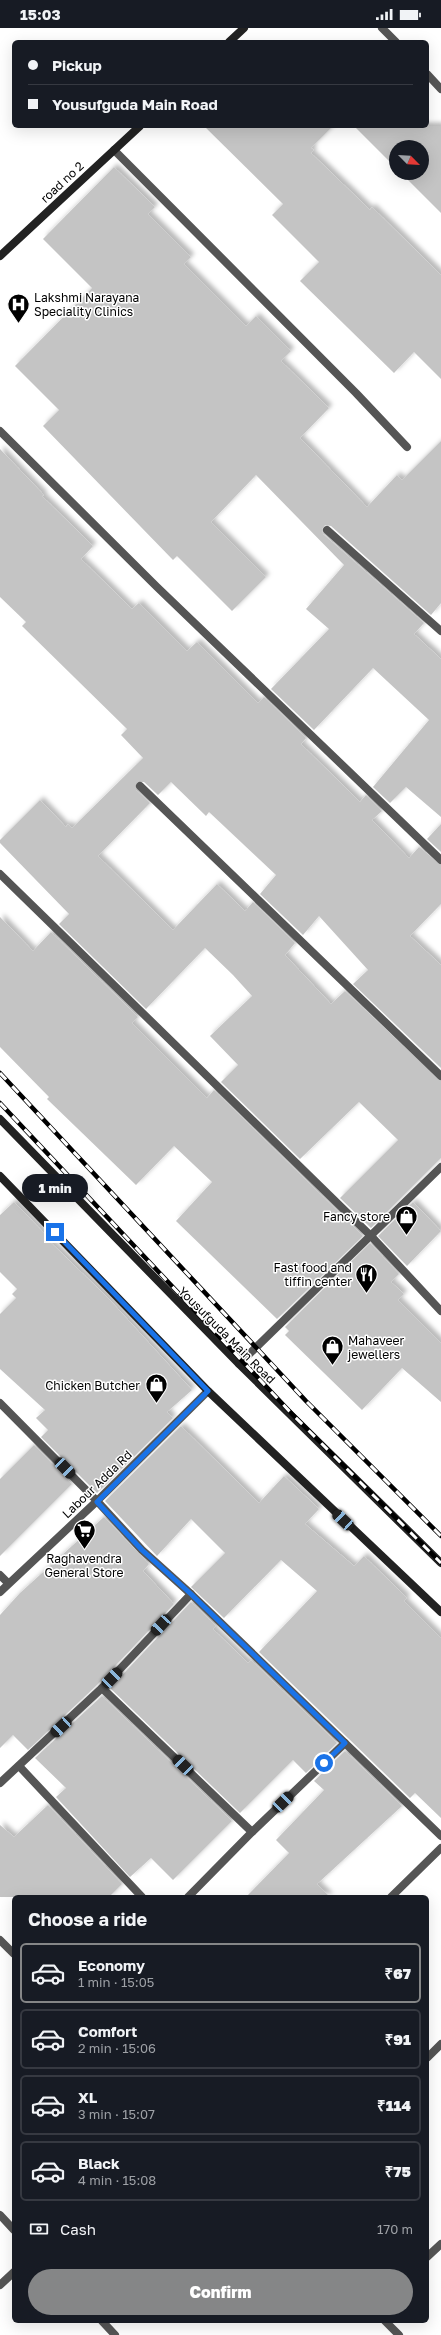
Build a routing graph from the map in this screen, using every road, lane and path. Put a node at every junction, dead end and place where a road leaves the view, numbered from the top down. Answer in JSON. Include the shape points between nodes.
{"nodes":[{"id":1,"x":244,"y":28,"type":"edge"},
{"id":2,"x":382,"y":28,"type":"edge"},
{"id":3,"x":231,"y":40,"type":"edge"},
{"id":4,"x":394,"y":40,"type":"edge"},
{"id":5,"x":429,"y":76,"type":"edge"},
{"id":6,"x":441,"y":89,"type":"edge"},
{"id":7,"x":138,"y":128,"type":"edge"},
{"id":8,"x":114,"y":150,"type":"junction"},
{"id":9,"x":0,"y":256,"type":"edge"},
{"id":10,"x":0,"y":431,"type":"edge"},
{"id":11,"x":407,"y":447,"type":"dead end"},
{"id":12,"x":328,"y":530,"type":"dead end"},
{"id":13,"x":441,"y":631,"type":"edge"},
{"id":14,"x":140,"y":786,"type":"dead end"},
{"id":15,"x":441,"y":860,"type":"edge"},
{"id":16,"x":0,"y":874,"type":"edge"},
{"id":17,"x":441,"y":1076,"type":"edge"},
{"id":18,"x":0,"y":1119,"type":"edge"},
{"id":19,"x":441,"y":1167,"type":"edge"},
{"id":20,"x":0,"y":1176,"type":"edge"},
{"id":21,"x":371,"y":1236,"type":"junction"},
{"id":22,"x":441,"y":1311,"type":"edge"},
{"id":23,"x":239,"y":1364,"type":"junction"},
{"id":24,"x":208,"y":1391,"type":"junction"},
{"id":25,"x":0,"y":1402,"type":"edge"},
{"id":26,"x":97,"y":1502,"type":"junction"},
{"id":27,"x":441,"y":1563,"type":"edge"},
{"id":28,"x":0,"y":1575,"type":"edge"},
{"id":29,"x":8,"y":1583,"type":"junction"},
{"id":30,"x":0,"y":1592,"type":"edge"},
{"id":31,"x":191,"y":1594,"type":"junction"},
{"id":32,"x":441,"y":1612,"type":"edge"},
{"id":33,"x":102,"y":1688,"type":"junction"},
{"id":34,"x":345,"y":1743,"type":"junction"},
{"id":35,"x":19,"y":1766,"type":"junction"},
{"id":36,"x":0,"y":1783,"type":"edge"},
{"id":37,"x":252,"y":1832,"type":"junction"},
{"id":38,"x":441,"y":1836,"type":"edge"},
{"id":39,"x":441,"y":1848,"type":"edge"},
{"id":40,"x":140,"y":1895,"type":"edge"},
{"id":41,"x":190,"y":1895,"type":"edge"},
{"id":42,"x":393,"y":1895,"type":"edge"},
{"id":43,"x":0,"y":1940,"type":"edge"},
{"id":44,"x":12,"y":1952,"type":"edge"},
{"id":45,"x":441,"y":2044,"type":"edge"},
{"id":46,"x":429,"y":2056,"type":"edge"},
{"id":47,"x":0,"y":2215,"type":"edge"},
{"id":48,"x":12,"y":2228,"type":"edge"},
{"id":49,"x":441,"y":2244,"type":"edge"},
{"id":50,"x":429,"y":2255,"type":"edge"},
{"id":51,"x":12,"y":2274,"type":"edge"},
{"id":52,"x":0,"y":2285,"type":"edge"},
{"id":53,"x":104,"y":2323,"type":"edge"},
{"id":54,"x":387,"y":2323,"type":"edge"},
{"id":55,"x":115,"y":2335,"type":"edge"},
{"id":56,"x":399,"y":2335,"type":"edge"}],
"edges":[{"from":1,"to":3,"type":"main road"},
{"from":2,"to":4,"type":"street"},
{"from":5,"to":6,"type":"street"},
{"from":7,"to":8,"type":"main road","name":"road no 2"},
{"from":8,"to":9,"type":"main road","name":"road no 2"},
{"from":8,"to":11,"type":"street"},
{"from":10,"to":15,"type":"street","via":[[157,587]]},
{"from":12,"to":13,"type":"street"},
{"from":14,"to":17,"type":"street"},
{"from":16,"to":21,"type":"street"},
{"from":18,"to":23,"type":"main road","name":"Yousufguda Main Road"},
{"from":19,"to":21,"type":"street"},
{"from":20,"to":24,"type":"main road"},
{"from":21,"to":22,"type":"street"},
{"from":21,"to":23,"type":"street"},
{"from":23,"to":27,"type":"main road","name":"Yousufguda Main Road"},
{"from":24,"to":26,"type":"street","name":"Labour Adda Rd"},
{"from":24,"to":32,"type":"main road"},
{"from":25,"to":26,"type":"street"},
{"from":26,"to":29,"type":"street","name":"Labour Adda Rd"},
{"from":26,"to":31,"type":"street","via":[[142,1550]]},
{"from":28,"to":29,"type":"street"},
{"from":29,"to":30,"type":"street","name":"Labour Adda Rd"},
{"from":31,"to":33,"type":"street"},
{"from":31,"to":34,"type":"street"},
{"from":33,"to":35,"type":"street"},
{"from":33,"to":37,"type":"street"},
{"from":34,"to":37,"type":"street"},
{"from":34,"to":38,"type":"street"},
{"from":35,"to":36,"type":"street"},
{"from":35,"to":40,"type":"street"},
{"from":37,"to":41,"type":"street"},
{"from":39,"to":42,"type":"street"},
{"from":43,"to":44,"type":"street"},
{"from":45,"to":46,"type":"street"},
{"from":47,"to":48,"type":"street"},
{"from":49,"to":50,"type":"street"},
{"from":51,"to":52,"type":"street"},
{"from":53,"to":55,"type":"street"},
{"from":54,"to":56,"type":"street"}]}
